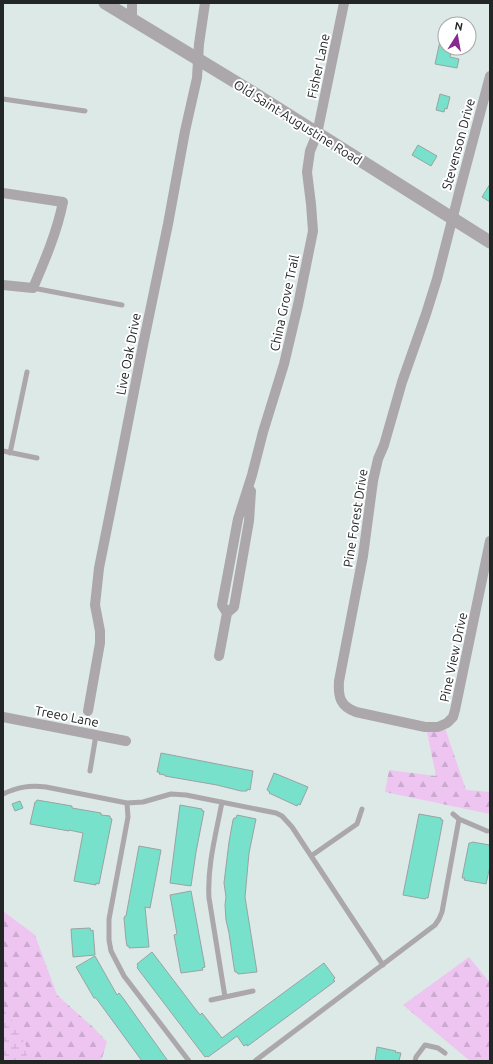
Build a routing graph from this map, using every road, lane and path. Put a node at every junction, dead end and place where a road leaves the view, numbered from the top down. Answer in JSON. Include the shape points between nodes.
{"nodes":[{"id":1,"x":105,"y":3,"type":"edge"},
{"id":2,"x":132,"y":3,"type":"edge"},
{"id":3,"x":206,"y":3,"type":"edge"},
{"id":4,"x":344,"y":3,"type":"edge"},
{"id":5,"x":132,"y":20,"type":"junction"},
{"id":6,"x":198,"y":60,"type":"junction"},
{"id":7,"x":490,"y":76,"type":"edge"},
{"id":8,"x":3,"y":99,"type":"edge"},
{"id":9,"x":85,"y":110,"type":"dead end"},
{"id":10,"x":317,"y":134,"type":"junction"},
{"id":11,"x":3,"y":193,"type":"edge"},
{"id":12,"x":453,"y":218,"type":"junction"},
{"id":13,"x":490,"y":242,"type":"edge"},
{"id":14,"x":3,"y":285,"type":"edge"},
{"id":15,"x":34,"y":288,"type":"junction"},
{"id":16,"x":122,"y":305,"type":"dead end"},
{"id":17,"x":27,"y":372,"type":"dead end"},
{"id":18,"x":3,"y":451,"type":"edge"},
{"id":19,"x":10,"y":453,"type":"junction"},
{"id":20,"x":37,"y":458,"type":"dead end"},
{"id":21,"x":490,"y":541,"type":"edge"},
{"id":22,"x":219,"y":656,"type":"dead end"},
{"id":23,"x":88,"y":710,"type":"dead end"},
{"id":24,"x":3,"y":717,"type":"edge"},
{"id":25,"x":394,"y":720,"type":"joint"},
{"id":26,"x":96,"y":735,"type":"junction"},
{"id":27,"x":126,"y":741,"type":"dead end"},
{"id":28,"x":90,"y":771,"type":"dead end"},
{"id":29,"x":3,"y":794,"type":"edge"},
{"id":30,"x":222,"y":802,"type":"junction"},
{"id":31,"x":127,"y":803,"type":"junction"},
{"id":32,"x":362,"y":809,"type":"dead end"},
{"id":33,"x":453,"y":814,"type":"dead end"},
{"id":34,"x":459,"y":819,"type":"junction"},
{"id":35,"x":487,"y":831,"type":"dead end"},
{"id":36,"x":311,"y":856,"type":"junction"},
{"id":37,"x":383,"y":965,"type":"junction"},
{"id":38,"x":253,"y":992,"type":"dead end"},
{"id":39,"x":226,"y":997,"type":"junction"},
{"id":40,"x":211,"y":1000,"type":"dead end"},
{"id":41,"x":444,"y":1053,"type":"dead end"},
{"id":42,"x":189,"y":1061,"type":"edge"},
{"id":43,"x":255,"y":1061,"type":"edge"},
{"id":44,"x":416,"y":1061,"type":"edge"}],
"edges":[{"from":1,"to":5,"type":"street","name":"Old Saint Augustine Road"},
{"from":2,"to":5,"type":"street"},
{"from":3,"to":6,"type":"street","name":"Live Oak Drive"},
{"from":4,"to":10,"type":"street","name":"Fisher Lane"},
{"from":5,"to":6,"type":"street","name":"Old Saint Augustine Road"},
{"from":6,"to":10,"type":"street","name":"Old Saint Augustine Road"},
{"from":6,"to":23,"type":"street","name":"Live Oak Drive","via":[[197,78],[99,568],[95,605],[100,643]]},
{"from":7,"to":12,"type":"street","name":"Stevenson Drive"},
{"from":8,"to":9,"type":"lane"},
{"from":10,"to":12,"type":"street","name":"Old Saint Augustine Road"},
{"from":10,"to":22,"type":"street","name":"China Grove Trail","via":[[310,151],[307,172],[313,231],[284,364],[238,519],[222,605],[227,613]]},
{"from":11,"to":15,"type":"street","via":[[63,202],[53,239]]},
{"from":12,"to":13,"type":"street","name":"Old Saint Augustine Road"},
{"from":12,"to":25,"type":"street","name":"Pine Forest Drive","via":[[437,279],[378,459],[363,556],[339,681],[340,700],[350,710]]},
{"from":14,"to":15,"type":"street"},
{"from":15,"to":16,"type":"lane"},
{"from":17,"to":19,"type":"lane"},
{"from":18,"to":19,"type":"lane"},
{"from":19,"to":20,"type":"lane"},
{"from":21,"to":25,"type":"street","name":"Pine View Drive","via":[[453,717],[438,727],[425,727]]},
{"from":24,"to":26,"type":"street","name":"Treeo Lane"},
{"from":26,"to":27,"type":"street","name":"Treeo Lane"},
{"from":26,"to":28,"type":"lane"},
{"from":29,"to":31,"type":"lane","via":[[34,785]]},
{"from":30,"to":31,"type":"lane","via":[[171,794],[143,802]]},
{"from":30,"to":36,"type":"lane","via":[[282,816]]},
{"from":30,"to":39,"type":"lane","via":[[208,887]]},
{"from":31,"to":42,"type":"lane","via":[[128,817],[109,919],[111,951],[124,976]]},
{"from":32,"to":36,"type":"lane","via":[[357,824]]},
{"from":33,"to":34,"type":"lane"},
{"from":34,"to":35,"type":"lane"},
{"from":34,"to":37,"type":"lane","via":[[439,919],[435,925]]},
{"from":36,"to":37,"type":"lane"},
{"from":37,"to":43,"type":"lane"},
{"from":38,"to":39,"type":"lane"},
{"from":39,"to":40,"type":"lane"},
{"from":41,"to":44,"type":"lane","via":[[438,1048],[424,1045]]}]}
